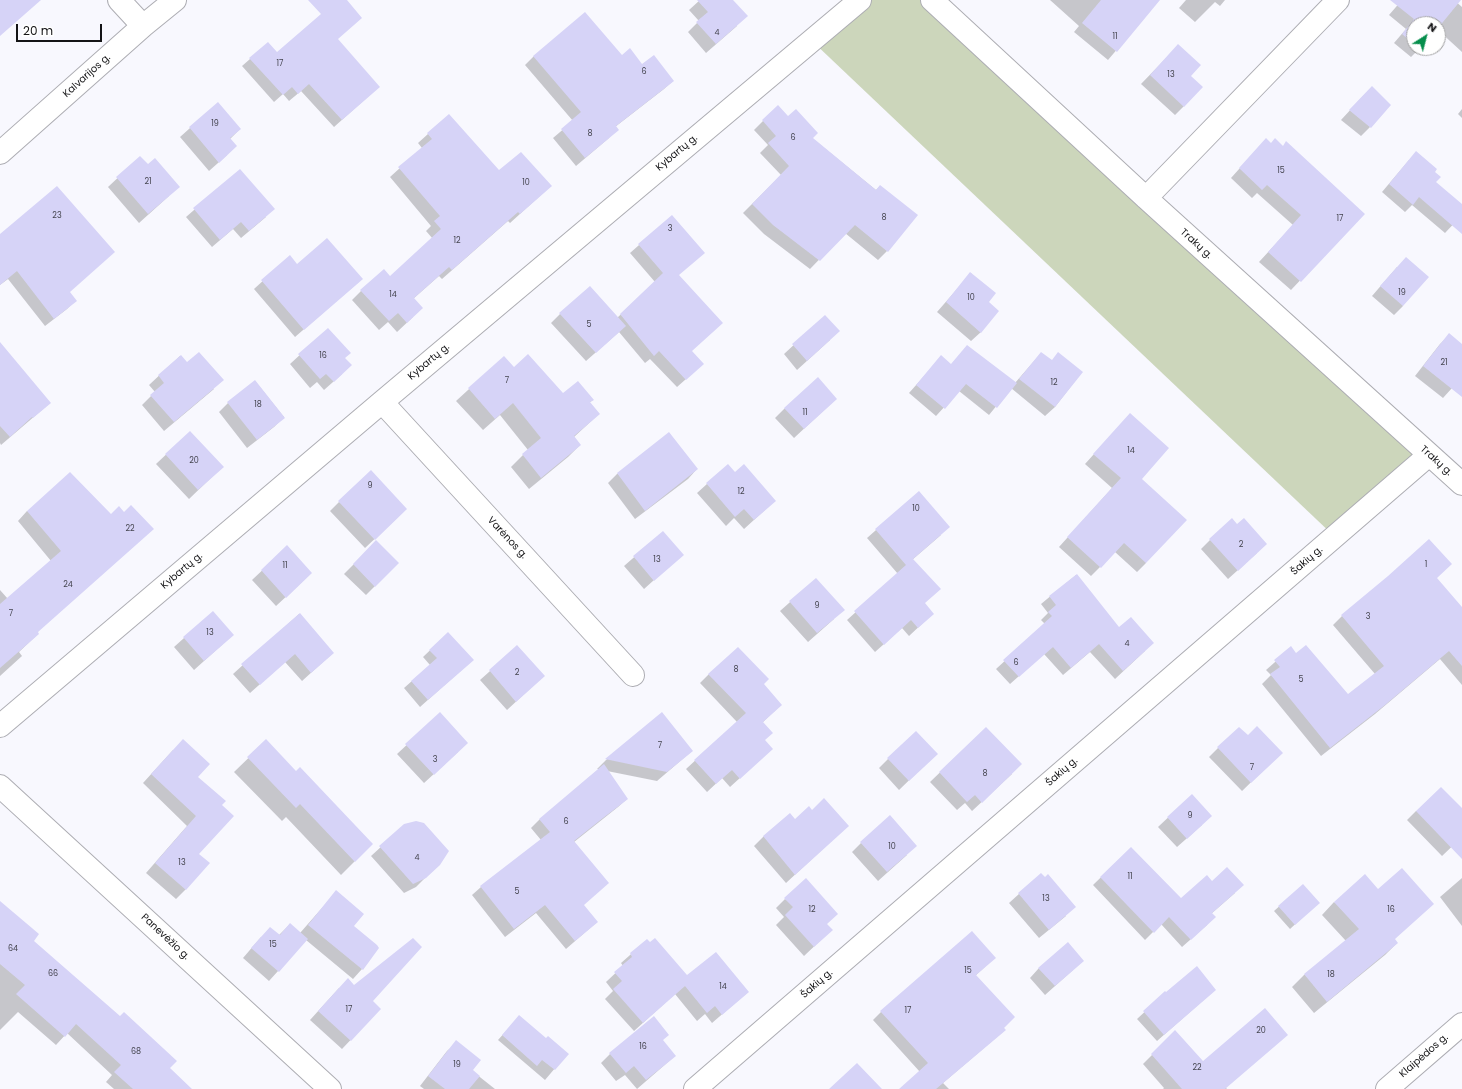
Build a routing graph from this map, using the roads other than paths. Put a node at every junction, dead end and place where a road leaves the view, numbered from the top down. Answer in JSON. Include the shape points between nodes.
{"nodes":[{"id":1,"x":118,"y":0,"type":"edge"},
{"id":2,"x":175,"y":0,"type":"edge"},
{"id":3,"x":860,"y":0,"type":"edge"},
{"id":4,"x":932,"y":0,"type":"edge"},
{"id":5,"x":1338,"y":0,"type":"edge"},
{"id":6,"x":143,"y":26,"type":"junction"},
{"id":7,"x":0,"y":153,"type":"edge"},
{"id":8,"x":1146,"y":198,"type":"junction"},
{"id":9,"x":382,"y":402,"type":"junction"},
{"id":10,"x":1429,"y":456,"type":"junction"},
{"id":11,"x":1462,"y":484,"type":"edge"},
{"id":12,"x":633,"y":675,"type":"dead end"},
{"id":13,"x":0,"y":726,"type":"edge"},
{"id":14,"x":0,"y":786,"type":"edge"},
{"id":15,"x":1462,"y":1024,"type":"edge"},
{"id":16,"x":330,"y":1089,"type":"edge"},
{"id":17,"x":695,"y":1089,"type":"edge"},
{"id":18,"x":1387,"y":1089,"type":"edge"}],
"edges":[{"from":1,"to":6,"type":"street"},
{"from":2,"to":6,"type":"street","name":"Kalvarijos g."},
{"from":3,"to":9,"type":"street","name":"Kybartų g."},
{"from":4,"to":8,"type":"street","name":"Trakų g."},
{"from":5,"to":8,"type":"street"},
{"from":6,"to":7,"type":"street","name":"Kalvarijos g."},
{"from":8,"to":10,"type":"street","name":"Trakų g."},
{"from":9,"to":12,"type":"street","name":"Varėnos g."},
{"from":9,"to":13,"type":"street","name":"Kybartų g."},
{"from":10,"to":11,"type":"street","name":"Trakų g."},
{"from":10,"to":17,"type":"street","name":"Šakių g."},
{"from":14,"to":16,"type":"street","name":"Panevėžio g."},
{"from":15,"to":18,"type":"street","name":"Klaipėdos g."}]}
